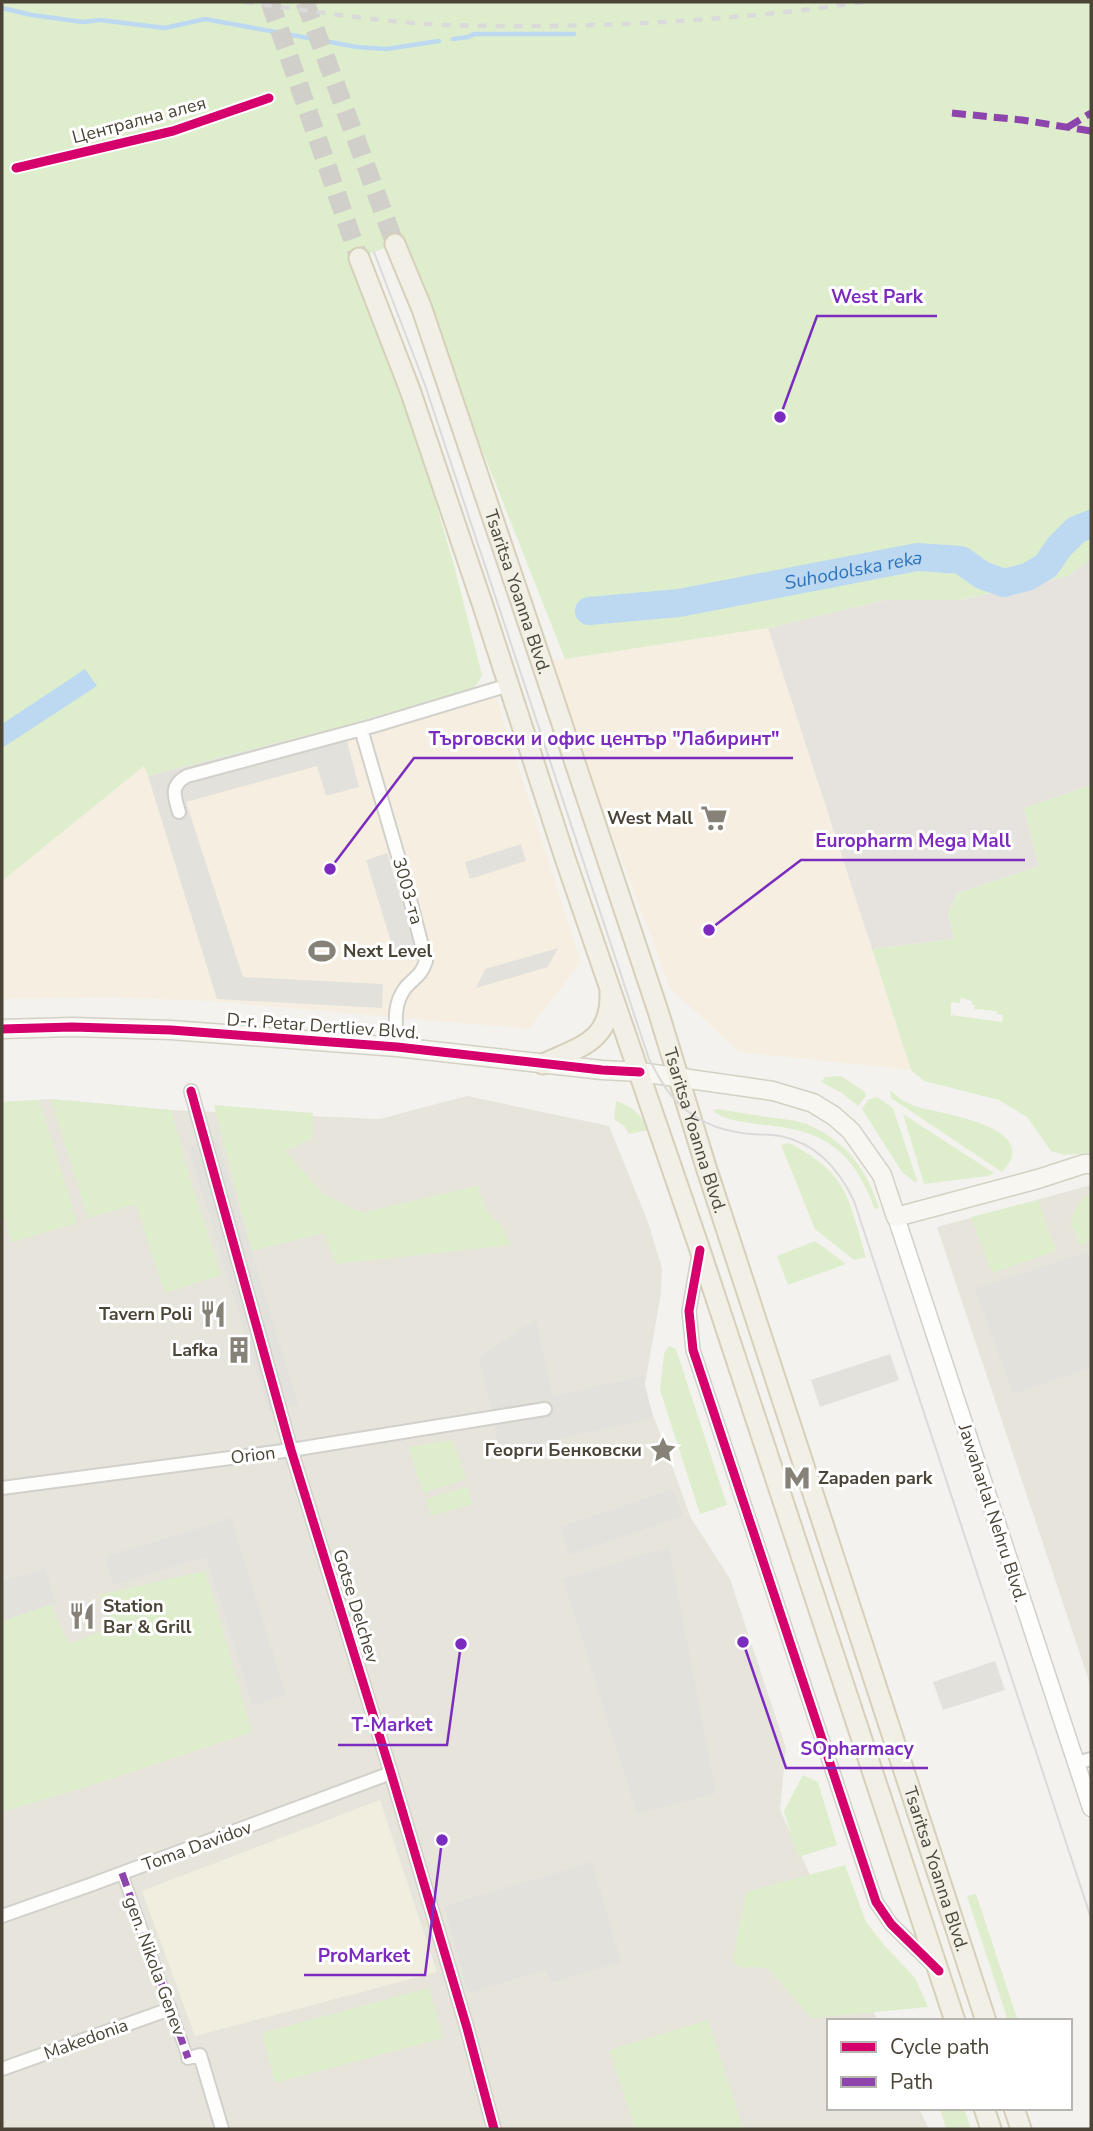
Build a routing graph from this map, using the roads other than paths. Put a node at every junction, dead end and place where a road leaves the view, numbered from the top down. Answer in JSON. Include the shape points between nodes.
{"nodes":[{"id":1,"x":395,"y":244,"type":"tunnel mouth"},
{"id":2,"x":359,"y":258,"type":"tunnel mouth"},
{"id":3,"x":509,"y":685,"type":"junction"},
{"id":4,"x":361,"y":729,"type":"junction"},
{"id":5,"x":179,"y":812,"type":"dead end"},
{"id":6,"x":610,"y":986,"type":"junction"},
{"id":7,"x":2,"y":1030,"type":"edge"},
{"id":8,"x":397,"y":1047,"type":"junction"},
{"id":9,"x":543,"y":1064,"type":"junction"},
{"id":10,"x":640,"y":1072,"type":"junction"},
{"id":11,"x":680,"y":1078,"type":"junction"},
{"id":12,"x":191,"y":1091,"type":"dead end"},
{"id":13,"x":1091,"y":1164,"type":"edge"},
{"id":14,"x":896,"y":1217,"type":"junction"},
{"id":15,"x":700,"y":1250,"type":"junction"},
{"id":16,"x":545,"y":1409,"type":"dead end"},
{"id":17,"x":291,"y":1450,"type":"junction"},
{"id":18,"x":2,"y":1488,"type":"edge"},
{"id":19,"x":1084,"y":1761,"type":"edge"},
{"id":20,"x":391,"y":1773,"type":"junction"},
{"id":21,"x":1091,"y":1808,"type":"edge"},
{"id":22,"x":122,"y":1873,"type":"junction"},
{"id":23,"x":2,"y":1916,"type":"edge"},
{"id":24,"x":939,"y":1971,"type":"junction"},
{"id":25,"x":170,"y":2009,"type":"junction"},
{"id":26,"x":955,"y":2019,"type":"edge"},
{"id":27,"x":985,"y":2019,"type":"edge"},
{"id":28,"x":194,"y":2057,"type":"joint"},
{"id":29,"x":2,"y":2068,"type":"edge"},
{"id":30,"x":985,"y":2110,"type":"edge"},
{"id":31,"x":1015,"y":2110,"type":"edge"},
{"id":32,"x":222,"y":2129,"type":"edge"},
{"id":33,"x":494,"y":2129,"type":"edge"},
{"id":34,"x":991,"y":2129,"type":"edge"},
{"id":35,"x":1021,"y":2129,"type":"edge"}],
"edges":[{"from":1,"to":11,"type":"main road","name":"Tsaritsa Yoanna Blvd.","via":[[455,404]]},
{"from":2,"to":3,"type":"main road","name":"Tsaritsa Yoanna Blvd.","via":[[410,390]]},
{"from":3,"to":4,"type":"street"},
{"from":3,"to":6,"type":"main road","name":"Tsaritsa Yoanna Blvd."},
{"from":4,"to":5,"type":"street","via":[[187,776],[174,789]]},
{"from":4,"to":8,"type":"street","name":"3003-та","via":[[426,961],[423,972],[396,1004]]},
{"from":6,"to":9,"type":"main road","via":[[609,1014],[599,1034]]},
{"from":6,"to":10,"type":"main road","name":"Tsaritsa Yoanna Blvd."},
{"from":7,"to":8,"type":"main road","name":"D-r. Petar Dertliev Blvd.","via":[[171,1030]]},
{"from":8,"to":9,"type":"main road","name":"D-r. Petar Dertliev Blvd."},
{"from":9,"to":10,"type":"main road","name":"D-r. Petar Dertliev Blvd."},
{"from":10,"to":11,"type":"main road","name":"D-r. Petar Dertliev Blvd."},
{"from":10,"to":15,"type":"main road","name":"Tsaritsa Yoanna Blvd."},
{"from":11,"to":14,"type":"main road","name":"D-r. Petar Dertliev Blvd.","via":[[773,1091],[813,1103],[834,1116],[851,1131],[882,1175]]},
{"from":11,"to":27,"type":"main road","name":"Tsaritsa Yoanna Blvd."},
{"from":12,"to":17,"type":"street","name":"Gotse Delchev"},
{"from":13,"to":14,"type":"main road"},
{"from":14,"to":19,"type":"street","name":"Jawaharlal Nehru Blvd."},
{"from":15,"to":24,"type":"main road","name":"Tsaritsa Yoanna Blvd."},
{"from":15,"to":24,"type":"street","via":[[689,1311],[693,1350],[863,1864],[876,1902],[891,1924]]},
{"from":16,"to":17,"type":"street","name":"Orion"},
{"from":17,"to":18,"type":"street","name":"Orion"},
{"from":17,"to":20,"type":"street","name":"Gotse Delchev"},
{"from":19,"to":21,"type":"street","name":"Jawaharlal Nehru Blvd."},
{"from":20,"to":22,"type":"street","name":"Toma Davidov"},
{"from":20,"to":33,"type":"street","name":"Gotse Delchev"},
{"from":22,"to":23,"type":"street","name":"Toma Davidov"},
{"from":22,"to":25,"type":"street","name":"gen. Nikola Genev"},
{"from":24,"to":26,"type":"main road","name":"Tsaritsa Yoanna Blvd."},
{"from":25,"to":28,"type":"street","name":"gen. Nikola Genev"},
{"from":25,"to":29,"type":"street","name":"Makedonia"},
{"from":28,"to":32,"type":"street","name":"gen. Nikola Genev"},
{"from":30,"to":34,"type":"main road"},
{"from":31,"to":35,"type":"main road"}]}
